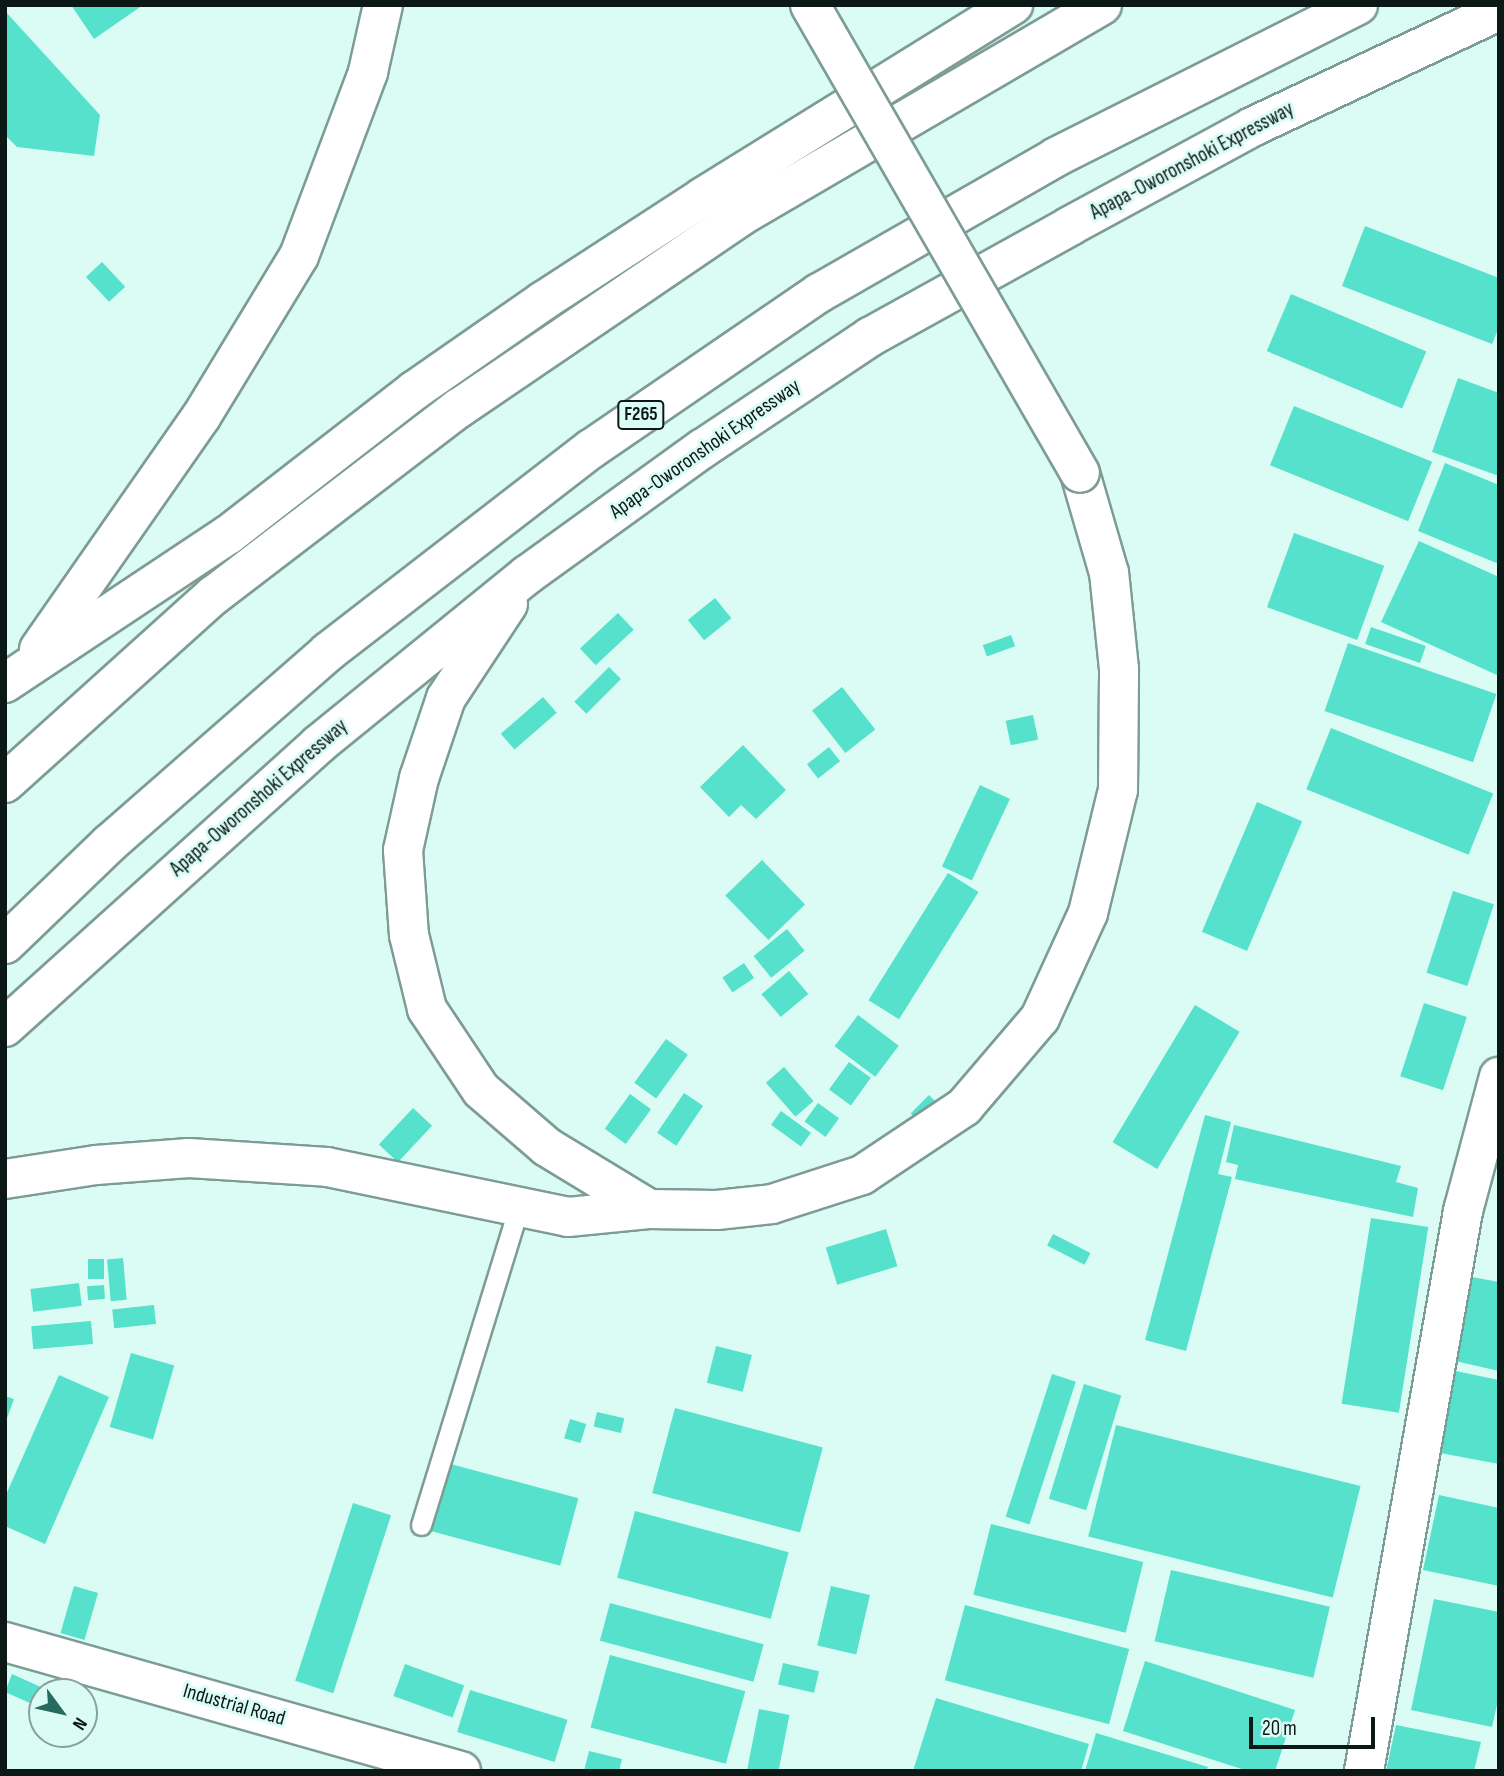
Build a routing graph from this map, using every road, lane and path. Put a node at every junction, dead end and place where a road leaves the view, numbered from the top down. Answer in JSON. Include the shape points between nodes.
{"nodes":[{"id":1,"x":383,"y":5,"type":"edge"},
{"id":2,"x":810,"y":5,"type":"edge"},
{"id":3,"x":1013,"y":5,"type":"edge"},
{"id":4,"x":1102,"y":5,"type":"edge"},
{"id":5,"x":1358,"y":5,"type":"edge"},
{"id":6,"x":1499,"y":10,"type":"edge"},
{"id":7,"x":527,"y":575,"type":"junction"},
{"id":8,"x":16,"y":674,"type":"edge"},
{"id":9,"x":5,"y":783,"type":"edge"},
{"id":10,"x":5,"y":944,"type":"edge"},
{"id":11,"x":5,"y":1027,"type":"edge"},
{"id":12,"x":1499,"y":1077,"type":"edge"},
{"id":13,"x":5,"y":1179,"type":"edge"},
{"id":14,"x":519,"y":1207,"type":"junction"},
{"id":15,"x":649,"y":1209,"type":"junction"},
{"id":16,"x":422,"y":1525,"type":"dead end"},
{"id":17,"x":5,"y":1642,"type":"edge"},
{"id":18,"x":461,"y":1771,"type":"edge"},
{"id":19,"x":1364,"y":1771,"type":"edge"}],
"edges":[{"from":1,"to":8,"type":"main road","via":[[368,72],[299,256],[201,417]]},
{"from":2,"to":15,"type":"main road","bridge":true,"via":[[1080,473],[1109,573],[1119,669],[1118,790],[1088,913],[1040,1017],[964,1107],[862,1175],[772,1204],[717,1210]]},
{"from":3,"to":8,"type":"main road","via":[[714,189],[543,301],[415,390],[228,535]]},
{"from":4,"to":9,"type":"main road","via":[[741,216],[459,408],[214,595]]},
{"from":5,"to":10,"type":"main road","number":"F265","via":[[1056,157],[819,293],[592,450],[328,652],[110,843]]},
{"from":6,"to":7,"type":"main road","name":"Apapa-Oworonshoki Expressway","via":[[1252,127],[870,337],[702,449]]},
{"from":7,"to":11,"type":"main road","name":"Apapa-Oworonshoki Expressway","via":[[319,744]]},
{"from":7,"to":15,"type":"main road","via":[[446,698],[419,778],[403,850],[409,934],[427,1009],[481,1090],[547,1147]]},
{"from":12,"to":19,"type":"main road","via":[[1463,1211]]},
{"from":13,"to":14,"type":"main road","via":[[96,1165],[189,1158],[327,1167]]},
{"from":14,"to":15,"type":"main road","via":[[568,1217]]},
{"from":14,"to":16,"type":"lane"},
{"from":17,"to":18,"type":"main road","name":"Industrial Road"}]}
